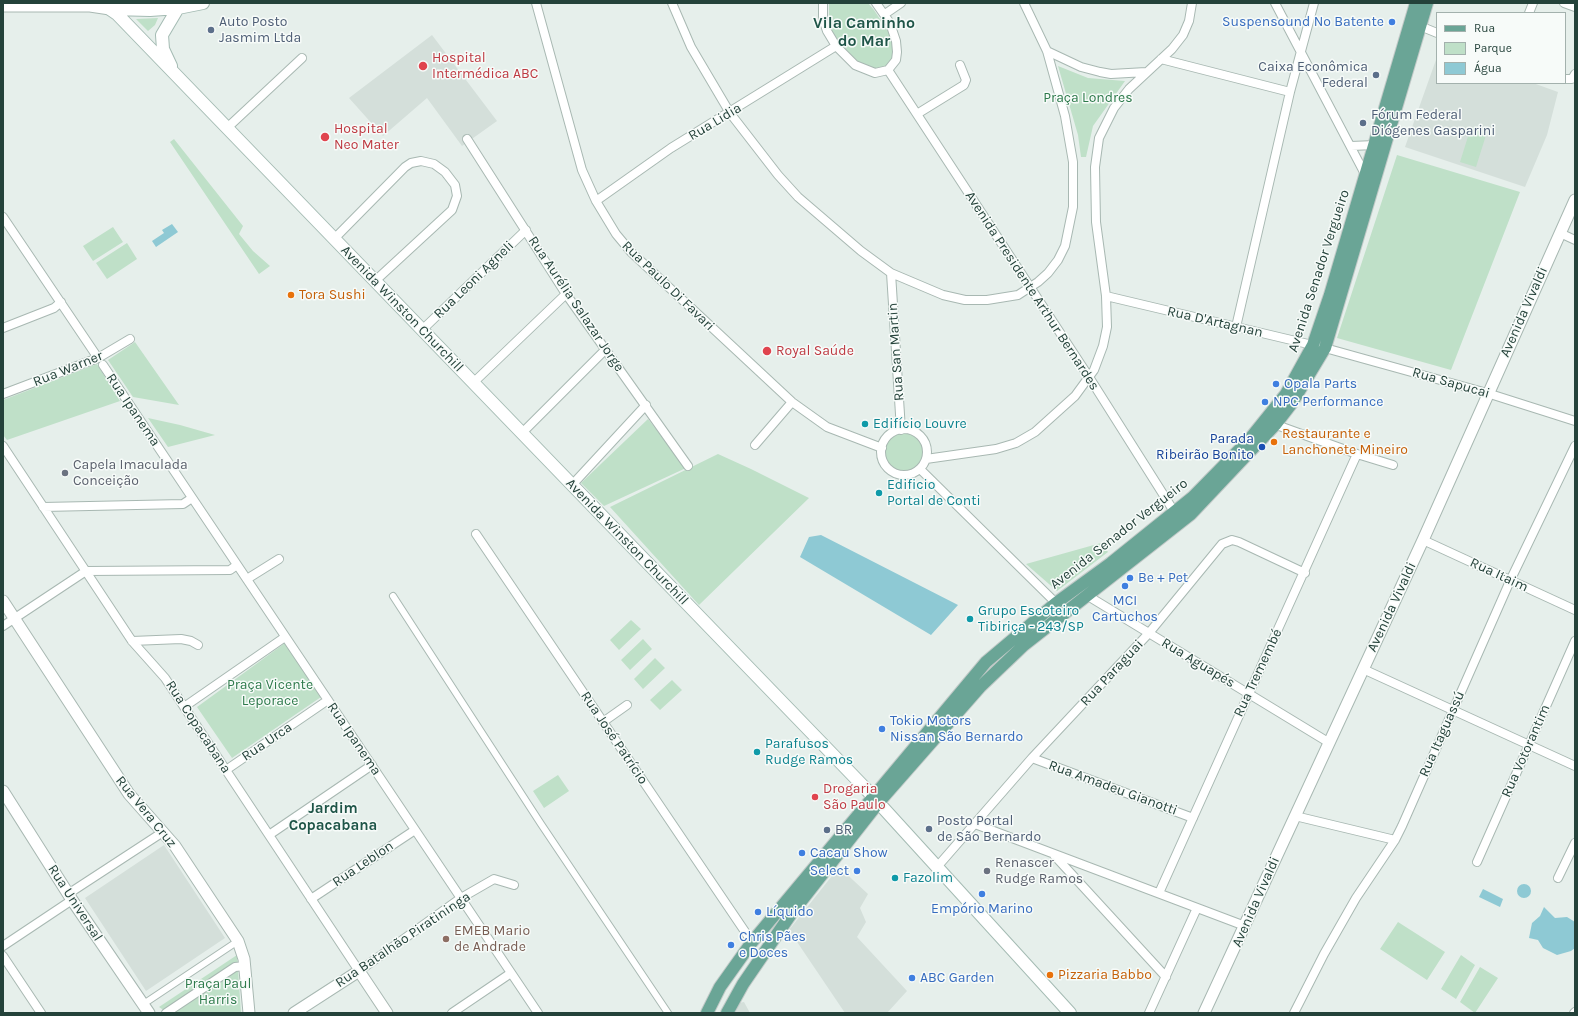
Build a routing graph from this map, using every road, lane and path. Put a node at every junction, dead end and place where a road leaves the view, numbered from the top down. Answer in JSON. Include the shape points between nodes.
{"nodes":[{"id":1,"x":202,"y":3,"type":"edge"},
{"id":2,"x":536,"y":3,"type":"edge"},
{"id":3,"x":672,"y":3,"type":"edge"},
{"id":4,"x":822,"y":3,"type":"edge"},
{"id":5,"x":876,"y":3,"type":"edge"},
{"id":6,"x":901,"y":3,"type":"edge"},
{"id":7,"x":1024,"y":3,"type":"edge"},
{"id":8,"x":1192,"y":3,"type":"edge"},
{"id":9,"x":1275,"y":3,"type":"edge"},
{"id":10,"x":1314,"y":3,"type":"edge"},
{"id":11,"x":1416,"y":3,"type":"edge"},
{"id":12,"x":1427,"y":3,"type":"edge"},
{"id":13,"x":1564,"y":3,"type":"edge"},
{"id":14,"x":104,"y":5,"type":"edge"},
{"id":15,"x":3,"y":6,"type":"edge"},
{"id":16,"x":1575,"y":7,"type":"edge"},
{"id":17,"x":178,"y":8,"type":"junction"},
{"id":18,"x":885,"y":14,"type":"junction"},
{"id":19,"x":1420,"y":26,"type":"junction"},
{"id":20,"x":163,"y":30,"type":"junction"},
{"id":21,"x":1436,"y":33,"type":"edge"},
{"id":22,"x":137,"y":36,"type":"junction"},
{"id":23,"x":836,"y":46,"type":"junction"},
{"id":24,"x":1047,"y":51,"type":"junction"},
{"id":25,"x":1300,"y":52,"type":"junction"},
{"id":26,"x":302,"y":58,"type":"dead end"},
{"id":27,"x":1161,"y":59,"type":"junction"},
{"id":28,"x":960,"y":65,"type":"dead end"},
{"id":29,"x":888,"y":70,"type":"junction"},
{"id":30,"x":1146,"y":72,"type":"junction"},
{"id":31,"x":1575,"y":74,"type":"edge"},
{"id":32,"x":178,"y":77,"type":"junction"},
{"id":33,"x":1566,"y":79,"type":"edge"},
{"id":34,"x":1290,"y":92,"type":"junction"},
{"id":35,"x":730,"y":113,"type":"junction"},
{"id":36,"x":917,"y":114,"type":"junction"},
{"id":37,"x":227,"y":128,"type":"junction"},
{"id":38,"x":467,"y":139,"type":"dead end"},
{"id":39,"x":1375,"y":145,"type":"junction"},
{"id":40,"x":1351,"y":146,"type":"junction"},
{"id":41,"x":1366,"y":177,"type":"junction"},
{"id":42,"x":1575,"y":200,"type":"edge"},
{"id":43,"x":596,"y":201,"type":"junction"},
{"id":44,"x":3,"y":217,"type":"edge"},
{"id":45,"x":526,"y":230,"type":"junction"},
{"id":46,"x":1560,"y":233,"type":"junction"},
{"id":47,"x":334,"y":239,"type":"junction"},
{"id":48,"x":1575,"y":240,"type":"edge"},
{"id":49,"x":891,"y":273,"type":"junction"},
{"id":50,"x":375,"y":281,"type":"junction"},
{"id":51,"x":1030,"y":288,"type":"junction"},
{"id":52,"x":566,"y":294,"type":"junction"},
{"id":53,"x":1106,"y":296,"type":"junction"},
{"id":54,"x":61,"y":302,"type":"junction"},
{"id":55,"x":1236,"y":327,"type":"junction"},
{"id":56,"x":3,"y":328,"type":"edge"},
{"id":57,"x":422,"y":330,"type":"junction"},
{"id":58,"x":130,"y":339,"type":"dead end"},
{"id":59,"x":1313,"y":344,"type":"junction"},
{"id":60,"x":1325,"y":348,"type":"junction"},
{"id":61,"x":605,"y":350,"type":"junction"},
{"id":62,"x":100,"y":361,"type":"junction"},
{"id":63,"x":1089,"y":377,"type":"junction"},
{"id":64,"x":473,"y":383,"type":"junction"},
{"id":65,"x":1487,"y":393,"type":"junction"},
{"id":66,"x":3,"y":394,"type":"edge"},
{"id":67,"x":792,"y":402,"type":"junction"},
{"id":68,"x":646,"y":405,"type":"junction"},
{"id":69,"x":1575,"y":421,"type":"edge"},
{"id":70,"x":1270,"y":422,"type":"junction"},
{"id":71,"x":901,"y":430,"type":"junction"},
{"id":72,"x":522,"y":433,"type":"junction"},
{"id":73,"x":755,"y":445,"type":"dead end"},
{"id":74,"x":3,"y":446,"type":"edge"},
{"id":75,"x":1575,"y":446,"type":"edge"},
{"id":76,"x":882,"y":448,"type":"junction"},
{"id":77,"x":1357,"y":454,"type":"junction"},
{"id":78,"x":926,"y":459,"type":"junction"},
{"id":79,"x":1393,"y":465,"type":"dead end"},
{"id":80,"x":688,"y":466,"type":"dead end"},
{"id":81,"x":920,"y":469,"type":"junction"},
{"id":82,"x":572,"y":485,"type":"junction"},
{"id":83,"x":192,"y":498,"type":"junction"},
{"id":84,"x":43,"y":507,"type":"junction"},
{"id":85,"x":1175,"y":513,"type":"junction"},
{"id":86,"x":1176,"y":526,"type":"junction"},
{"id":87,"x":476,"y":534,"type":"dead end"},
{"id":88,"x":1423,"y":540,"type":"junction"},
{"id":89,"x":280,"y":559,"type":"dead end"},
{"id":90,"x":237,"y":565,"type":"junction"},
{"id":91,"x":86,"y":572,"type":"junction"},
{"id":92,"x":1098,"y":573,"type":"junction"},
{"id":93,"x":1304,"y":573,"type":"junction"},
{"id":94,"x":247,"y":579,"type":"junction"},
{"id":95,"x":1510,"y":581,"type":"junction"},
{"id":96,"x":393,"y":596,"type":"dead end"},
{"id":97,"x":1088,"y":596,"type":"junction"},
{"id":98,"x":3,"y":600,"type":"edge"},
{"id":99,"x":1056,"y":603,"type":"junction"},
{"id":100,"x":1575,"y":610,"type":"edge"},
{"id":101,"x":14,"y":618,"type":"junction"},
{"id":102,"x":1058,"y":618,"type":"junction"},
{"id":103,"x":3,"y":626,"type":"edge"},
{"id":104,"x":1149,"y":633,"type":"junction"},
{"id":105,"x":285,"y":637,"type":"junction"},
{"id":106,"x":132,"y":640,"type":"junction"},
{"id":107,"x":1575,"y":641,"type":"edge"},
{"id":108,"x":198,"y":645,"type":"dead end"},
{"id":109,"x":1363,"y":669,"type":"junction"},
{"id":110,"x":1249,"y":694,"type":"junction"},
{"id":111,"x":328,"y":700,"type":"junction"},
{"id":112,"x":626,"y":705,"type":"dead end"},
{"id":113,"x":184,"y":707,"type":"junction"},
{"id":114,"x":1452,"y":710,"type":"junction"},
{"id":115,"x":603,"y":722,"type":"junction"},
{"id":116,"x":1328,"y":742,"type":"junction"},
{"id":117,"x":1528,"y":745,"type":"junction"},
{"id":118,"x":1032,"y":758,"type":"junction"},
{"id":119,"x":372,"y":765,"type":"junction"},
{"id":120,"x":1575,"y":766,"type":"edge"},
{"id":121,"x":226,"y":770,"type":"junction"},
{"id":122,"x":3,"y":791,"type":"edge"},
{"id":123,"x":876,"y":799,"type":"junction"},
{"id":124,"x":1294,"y":816,"type":"junction"},
{"id":125,"x":1193,"y":818,"type":"junction"},
{"id":126,"x":975,"y":824,"type":"junction"},
{"id":127,"x":415,"y":830,"type":"junction"},
{"id":128,"x":163,"y":832,"type":"junction"},
{"id":129,"x":269,"y":835,"type":"junction"},
{"id":130,"x":1395,"y":840,"type":"junction"},
{"id":131,"x":1575,"y":843,"type":"edge"},
{"id":132,"x":1053,"y":854,"type":"junction"},
{"id":133,"x":1477,"y":862,"type":"dead end"},
{"id":134,"x":937,"y":867,"type":"junction"},
{"id":135,"x":1558,"y":878,"type":"dead end"},
{"id":136,"x":514,"y":885,"type":"dead end"},
{"id":137,"x":1159,"y":893,"type":"junction"},
{"id":138,"x":70,"y":897,"type":"junction"},
{"id":139,"x":461,"y":898,"type":"junction"},
{"id":140,"x":311,"y":899,"type":"junction"},
{"id":141,"x":1197,"y":908,"type":"junction"},
{"id":142,"x":1245,"y":926,"type":"junction"},
{"id":143,"x":238,"y":941,"type":"junction"},
{"id":144,"x":752,"y":942,"type":"junction"},
{"id":145,"x":3,"y":946,"type":"edge"},
{"id":146,"x":3,"y":956,"type":"edge"},
{"id":147,"x":245,"y":966,"type":"junction"},
{"id":148,"x":358,"y":971,"type":"junction"},
{"id":149,"x":511,"y":973,"type":"junction"},
{"id":150,"x":1166,"y":977,"type":"junction"},
{"id":151,"x":146,"y":1009,"type":"edge"},
{"id":152,"x":41,"y":1013,"type":"edge"},
{"id":153,"x":166,"y":1013,"type":"edge"},
{"id":154,"x":249,"y":1013,"type":"edge"},
{"id":155,"x":294,"y":1013,"type":"edge"},
{"id":156,"x":387,"y":1013,"type":"edge"},
{"id":157,"x":452,"y":1013,"type":"edge"},
{"id":158,"x":538,"y":1013,"type":"edge"},
{"id":159,"x":668,"y":1013,"type":"edge"},
{"id":160,"x":708,"y":1013,"type":"edge"},
{"id":161,"x":727,"y":1013,"type":"edge"},
{"id":162,"x":1070,"y":1013,"type":"edge"},
{"id":163,"x":1149,"y":1013,"type":"edge"},
{"id":164,"x":1204,"y":1013,"type":"edge"},
{"id":165,"x":1294,"y":1013,"type":"edge"}],
"edges":[{"from":1,"to":17,"type":"main road"},
{"from":2,"to":43,"type":"street","name":"Rua Paulo Di Favari","via":[[582,170]]},
{"from":3,"to":35,"type":"street","via":[[691,47]]},
{"from":4,"to":23,"type":"street","via":[[826,31]]},
{"from":5,"to":18,"type":"street"},
{"from":6,"to":18,"type":"street"},
{"from":7,"to":24,"type":"street"},
{"from":8,"to":27,"type":"street","via":[[1186,29],[1175,46]]},
{"from":9,"to":25,"type":"street"},
{"from":10,"to":25,"type":"street"},
{"from":11,"to":39,"type":"main road","name":"Avenida Senador Vergueiro"},
{"from":12,"to":19,"type":"main road","name":"Avenida Senador Vergueiro"},
{"from":13,"to":16,"type":"street"},
{"from":14,"to":15,"type":"street"},
{"from":14,"to":17,"type":"main road","via":[[150,10]]},
{"from":14,"to":22,"type":"main road","name":"Avenida Winston Churchill"},
{"from":17,"to":20,"type":"main road"},
{"from":18,"to":29,"type":"street","via":[[894,31],[897,52],[896,60]]},
{"from":19,"to":21,"type":"street"},
{"from":19,"to":60,"type":"main road","name":"Avenida Senador Vergueiro"},
{"from":20,"to":22,"type":"main road","via":[[151,38]]},
{"from":20,"to":32,"type":"main road","name":"Avenida Winston Churchill","via":[[163,49]]},
{"from":22,"to":32,"type":"main road","name":"Avenida Winston Churchill"},
{"from":23,"to":29,"type":"street","via":[[846,58],[863,70],[875,73]]},
{"from":23,"to":35,"type":"street","name":"Rua Lidia"},
{"from":24,"to":30,"type":"street","via":[[1081,67],[1100,72]]},
{"from":24,"to":51,"type":"street","via":[[1070,139],[1073,207],[1069,231],[1058,260],[1048,273]]},
{"from":25,"to":34,"type":"street"},
{"from":25,"to":40,"type":"street"},
{"from":26,"to":37,"type":"street"},
{"from":27,"to":30,"type":"street"},
{"from":27,"to":34,"type":"street"},
{"from":28,"to":36,"type":"street","via":[[966,80],[964,85]]},
{"from":29,"to":36,"type":"street","name":"Avenida Presidente Arthur Bernardes"},
{"from":30,"to":53,"type":"street","via":[[1114,108],[1102,128],[1096,150],[1096,222]]},
{"from":31,"to":33,"type":"street","via":[[1572,79]]},
{"from":32,"to":37,"type":"main road","name":"Avenida Winston Churchill"},
{"from":34,"to":55,"type":"street"},
{"from":35,"to":43,"type":"street","name":"Rua Lidia","via":[[671,148]]},
{"from":35,"to":49,"type":"street","via":[[778,175],[798,196],[861,252]]},
{"from":36,"to":51,"type":"street","name":"Avenida Presidente Arthur Bernardes"},
{"from":37,"to":47,"type":"main road","name":"Avenida Winston Churchill"},
{"from":38,"to":45,"type":"street","name":"Rua Aurélia Salazar Jorge"},
{"from":39,"to":40,"type":"street"},
{"from":39,"to":41,"type":"main road","name":"Avenida Senador Vergueiro"},
{"from":40,"to":41,"type":"street"},
{"from":41,"to":59,"type":"main road","name":"Avenida Senador Vergueiro"},
{"from":42,"to":46,"type":"street","name":"Avenida Vivaldi"},
{"from":43,"to":67,"type":"street","name":"Rua Paulo Di Favari","via":[[616,234],[631,252]]},
{"from":44,"to":54,"type":"street","name":"Rua Ipanema"},
{"from":45,"to":52,"type":"street","name":"Rua Aurélia Salazar Jorge"},
{"from":45,"to":57,"type":"street","name":"Rua Leoni Agneli"},
{"from":46,"to":48,"type":"street"},
{"from":46,"to":65,"type":"street","name":"Avenida Vivaldi"},
{"from":47,"to":50,"type":"main road","name":"Avenida Winston Churchill"},
{"from":47,"to":50,"type":"street","via":[[411,163],[421,161],[434,164],[445,172],[455,186],[457,196],[452,210]]},
{"from":49,"to":51,"type":"street","via":[[943,295],[965,300],[1004,299]]},
{"from":49,"to":71,"type":"street","name":"Rua San Martin"},
{"from":50,"to":57,"type":"main road","name":"Avenida Winston Churchill"},
{"from":51,"to":63,"type":"street","name":"Avenida Presidente Arthur Bernardes"},
{"from":52,"to":61,"type":"street","name":"Rua Aurélia Salazar Jorge"},
{"from":52,"to":64,"type":"street"},
{"from":53,"to":55,"type":"street","name":"Rua D'Artagnan"},
{"from":53,"to":63,"type":"street","via":[[1106,337],[1100,357]]},
{"from":54,"to":56,"type":"street","via":[[54,308]]},
{"from":54,"to":62,"type":"street","name":"Rua Ipanema"},
{"from":55,"to":59,"type":"street","name":"Rua D'Artagnan"},
{"from":57,"to":64,"type":"main road","name":"Avenida Winston Churchill"},
{"from":58,"to":62,"type":"street","name":"Rua Warner"},
{"from":59,"to":60,"type":"street","name":"Rua D'Artagnan"},
{"from":59,"to":70,"type":"main road","name":"Avenida Senador Vergueiro"},
{"from":60,"to":65,"type":"street","name":"Rua Sapucai"},
{"from":60,"to":70,"type":"main road","name":"Avenida Senador Vergueiro","via":[[1308,378]]},
{"from":61,"to":68,"type":"street","name":"Rua Aurélia Salazar Jorge"},
{"from":61,"to":72,"type":"street"},
{"from":62,"to":66,"type":"street","name":"Rua Warner"},
{"from":62,"to":83,"type":"street","name":"Rua Ipanema"},
{"from":63,"to":78,"type":"street","via":[[1075,396],[1050,421],[1016,443]]},
{"from":63,"to":85,"type":"street","name":"Avenida Presidente Arthur Bernardes"},
{"from":64,"to":72,"type":"main road","name":"Avenida Winston Churchill"},
{"from":65,"to":69,"type":"street","name":"Rua Sapucai"},
{"from":65,"to":88,"type":"street","name":"Avenida Vivaldi"},
{"from":67,"to":73,"type":"street"},
{"from":67,"to":76,"type":"street","name":"Rua Paulo Di Favari","via":[[827,427]]},
{"from":68,"to":80,"type":"street","name":"Rua Aurélia Salazar Jorge"},
{"from":68,"to":82,"type":"street"},
{"from":70,"to":77,"type":"street"},
{"from":70,"to":85,"type":"main road","name":"Avenida Senador Vergueiro"},
{"from":70,"to":86,"type":"main road","name":"Avenida Senador Vergueiro","via":[[1191,514]]},
{"from":71,"to":76,"type":"street","via":[[888,436]]},
{"from":71,"to":78,"type":"street","via":[[911,430],[920,436],[927,449]]},
{"from":72,"to":82,"type":"main road","name":"Avenida Winston Churchill"},
{"from":74,"to":84,"type":"street","name":"Rua Copacabana"},
{"from":75,"to":95,"type":"street","name":"Rua Itaguassú"},
{"from":76,"to":81,"type":"street","via":[[884,463],[891,471],[906,475]]},
{"from":77,"to":79,"type":"street"},
{"from":77,"to":93,"type":"street","name":"Rua Tremembé"},
{"from":78,"to":81,"type":"street"},
{"from":81,"to":99,"type":"street"},
{"from":82,"to":123,"type":"main road","name":"Avenida Winston Churchill"},
{"from":83,"to":84,"type":"street","via":[[183,504]]},
{"from":83,"to":90,"type":"street","name":"Rua Ipanema"},
{"from":84,"to":91,"type":"street","name":"Rua Copacabana"},
{"from":85,"to":86,"type":"main road"},
{"from":85,"to":92,"type":"main road","name":"Avenida Senador Vergueiro"},
{"from":86,"to":97,"type":"main road","name":"Avenida Senador Vergueiro"},
{"from":87,"to":115,"type":"street","name":"Rua José Patrício"},
{"from":88,"to":95,"type":"street","name":"Rua Itaim"},
{"from":88,"to":109,"type":"street","name":"Avenida Vivaldi"},
{"from":89,"to":94,"type":"street"},
{"from":90,"to":91,"type":"street","via":[[230,570]]},
{"from":90,"to":94,"type":"street","name":"Rua Ipanema"},
{"from":91,"to":101,"type":"street"},
{"from":91,"to":106,"type":"street","name":"Rua Copacabana"},
{"from":92,"to":97,"type":"main road"},
{"from":92,"to":99,"type":"main road","name":"Avenida Senador Vergueiro"},
{"from":93,"to":104,"type":"street","name":"Rua Paraguai","via":[[1239,542],[1226,541]]},
{"from":93,"to":110,"type":"street","name":"Rua Tremembé"},
{"from":94,"to":105,"type":"street","name":"Rua Ipanema"},
{"from":95,"to":100,"type":"street","name":"Rua Itaim"},
{"from":95,"to":114,"type":"street","name":"Rua Itaguassú"},
{"from":96,"to":159,"type":"street"},
{"from":97,"to":102,"type":"main road","name":"Avenida Senador Vergueiro"},
{"from":97,"to":104,"type":"street","name":"Rua Aguapés"},
{"from":98,"to":101,"type":"street","name":"Rua Vera Cruz"},
{"from":99,"to":102,"type":"main road"},
{"from":99,"to":123,"type":"main road","name":"Avenida Senador Vergueiro","via":[[986,662]]},
{"from":101,"to":103,"type":"street"},
{"from":101,"to":128,"type":"street","name":"Rua Vera Cruz","via":[[129,794]]},
{"from":102,"to":123,"type":"main road","name":"Avenida Senador Vergueiro","via":[[1024,645],[980,687]]},
{"from":104,"to":110,"type":"street","name":"Rua Aguapés"},
{"from":104,"to":118,"type":"street","name":"Rua Paraguai"},
{"from":105,"to":111,"type":"street","name":"Rua Ipanema"},
{"from":105,"to":113,"type":"street"},
{"from":106,"to":108,"type":"street","via":[[181,639]]},
{"from":106,"to":113,"type":"street","name":"Rua Copacabana","via":[[161,673]]},
{"from":107,"to":117,"type":"street","name":"Rua Votorantim"},
{"from":109,"to":114,"type":"street"},
{"from":109,"to":116,"type":"street","name":"Avenida Vivaldi"},
{"from":110,"to":116,"type":"street","name":"Rua Aguapés"},
{"from":110,"to":125,"type":"street","name":"Rua Tremembé"},
{"from":111,"to":119,"type":"street","name":"Rua Ipanema"},
{"from":111,"to":121,"type":"street","name":"Rua Urca"},
{"from":112,"to":115,"type":"street"},
{"from":113,"to":121,"type":"street","name":"Rua Copacabana"},
{"from":114,"to":117,"type":"street"},
{"from":114,"to":130,"type":"street","name":"Rua Itaguassú"},
{"from":115,"to":144,"type":"street","name":"Rua José Patrício"},
{"from":116,"to":124,"type":"street","name":"Avenida Vivaldi"},
{"from":117,"to":120,"type":"street"},
{"from":117,"to":133,"type":"street","name":"Rua Votorantim"},
{"from":118,"to":125,"type":"street","name":"Rua Amadeu Gianotti"},
{"from":118,"to":126,"type":"street","name":"Rua Paraguai"},
{"from":119,"to":127,"type":"street","name":"Rua Ipanema"},
{"from":119,"to":129,"type":"street"},
{"from":121,"to":129,"type":"street","name":"Rua Copacabana"},
{"from":122,"to":138,"type":"street","name":"Rua Universal"},
{"from":123,"to":134,"type":"main road","name":"Avenida Winston Churchill"},
{"from":123,"to":144,"type":"main road","name":"Avenida Senador Vergueiro"},
{"from":123,"to":161,"type":"main road","name":"Avenida Senador Vergueiro","via":[[774,936]]},
{"from":124,"to":130,"type":"street"},
{"from":124,"to":142,"type":"street","name":"Avenida Vivaldi"},
{"from":125,"to":137,"type":"street","name":"Rua Tremembé"},
{"from":126,"to":132,"type":"street"},
{"from":126,"to":134,"type":"street","name":"Rua Paraguai"},
{"from":127,"to":139,"type":"street","name":"Rua Ipanema"},
{"from":127,"to":140,"type":"street","name":"Rua Leblon"},
{"from":128,"to":138,"type":"street"},
{"from":128,"to":143,"type":"street","name":"Rua Vera Cruz"},
{"from":129,"to":140,"type":"street","name":"Rua Copacabana"},
{"from":130,"to":165,"type":"street","name":"Rua Itaguassú","via":[[1363,885]]},
{"from":131,"to":135,"type":"street"},
{"from":132,"to":137,"type":"street"},
{"from":132,"to":150,"type":"street"},
{"from":134,"to":162,"type":"main road","name":"Avenida Winston Churchill"},
{"from":136,"to":139,"type":"street","name":"Rua Batalhão Piratininga","via":[[494,879]]},
{"from":137,"to":141,"type":"street"},
{"from":138,"to":145,"type":"street"},
{"from":138,"to":151,"type":"street","name":"Rua Universal"},
{"from":139,"to":148,"type":"street","name":"Rua Batalhão Piratininga"},
{"from":139,"to":149,"type":"street","name":"Rua Ipanema"},
{"from":140,"to":148,"type":"street","name":"Rua Copacabana"},
{"from":141,"to":142,"type":"street"},
{"from":141,"to":150,"type":"street"},
{"from":142,"to":164,"type":"street","name":"Avenida Vivaldi"},
{"from":143,"to":147,"type":"street","name":"Rua Vera Cruz"},
{"from":143,"to":151,"type":"street"},
{"from":144,"to":160,"type":"main road","name":"Avenida Senador Vergueiro","via":[[720,988]]},
{"from":146,"to":152,"type":"street"},
{"from":147,"to":153,"type":"street","via":[[235,967]]},
{"from":147,"to":154,"type":"street","name":"Rua Vera Cruz"},
{"from":148,"to":155,"type":"street","name":"Rua Batalhão Piratininga"},
{"from":148,"to":156,"type":"street","name":"Rua Copacabana"},
{"from":149,"to":157,"type":"street"},
{"from":149,"to":158,"type":"street","name":"Rua Ipanema"},
{"from":150,"to":163,"type":"street"}]}
